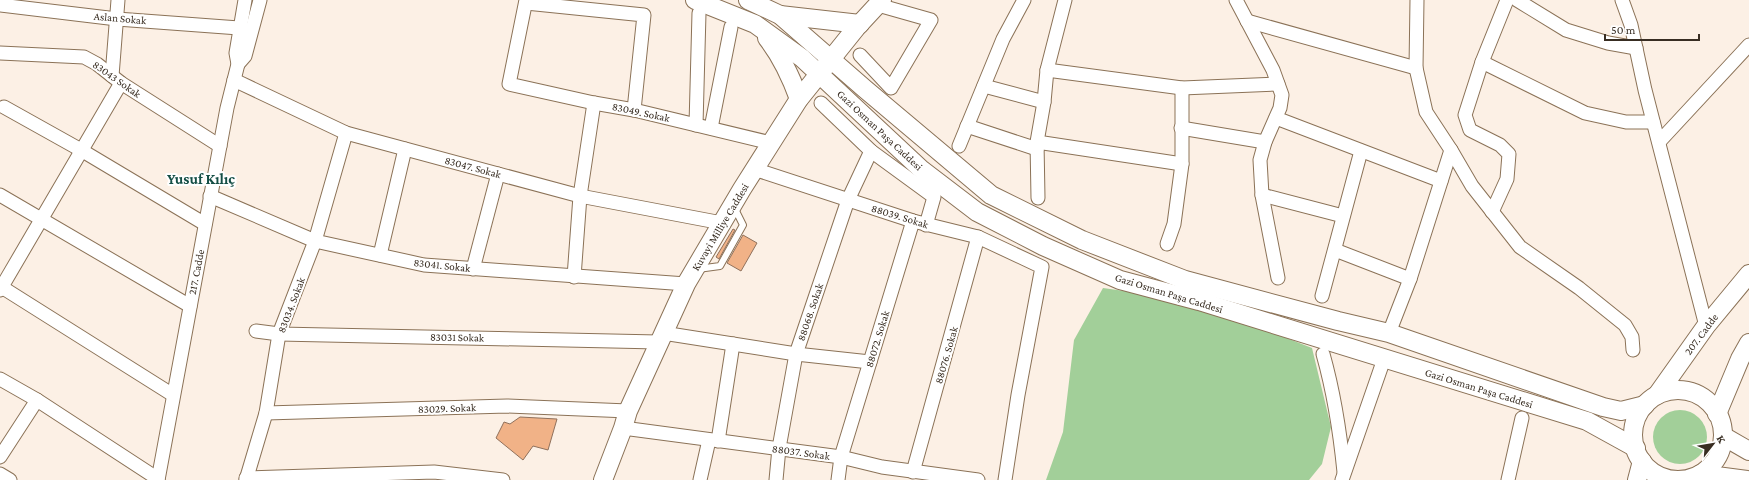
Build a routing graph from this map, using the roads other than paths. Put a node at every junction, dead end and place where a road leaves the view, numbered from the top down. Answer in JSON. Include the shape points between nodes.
{"nodes":[{"id":1,"x":118,"y":0,"type":"edge"},
{"id":2,"x":245,"y":0,"type":"edge"},
{"id":3,"x":260,"y":0,"type":"edge"},
{"id":4,"x":1024,"y":0,"type":"edge"},
{"id":5,"x":1065,"y":0,"type":"edge"},
{"id":6,"x":1236,"y":0,"type":"edge"},
{"id":7,"x":1417,"y":0,"type":"edge"},
{"id":8,"x":1507,"y":0,"type":"edge"},
{"id":9,"x":1516,"y":0,"type":"edge"},
{"id":10,"x":1622,"y":0,"type":"edge"},
{"id":11,"x":526,"y":1,"type":"edge"},
{"id":12,"x":753,"y":1,"type":"edge"},
{"id":13,"x":880,"y":2,"type":"edge"},
{"id":14,"x":0,"y":5,"type":"edge"},
{"id":15,"x":697,"y":7,"type":"edge"},
{"id":16,"x":780,"y":15,"type":"junction"},
{"id":17,"x":117,"y":19,"type":"junction"},
{"id":18,"x":1247,"y":21,"type":"junction"},
{"id":19,"x":755,"y":24,"type":"junction"},
{"id":20,"x":860,"y":24,"type":"junction"},
{"id":21,"x":731,"y":27,"type":"dead end"},
{"id":22,"x":240,"y":28,"type":"junction"},
{"id":23,"x":1749,"y":46,"type":"edge"},
{"id":24,"x":1636,"y":48,"type":"junction"},
{"id":25,"x":0,"y":53,"type":"edge"},
{"id":26,"x":860,"y":55,"type":"dead end"},
{"id":27,"x":237,"y":59,"type":"junction"},
{"id":28,"x":831,"y":59,"type":"junction"},
{"id":29,"x":1482,"y":62,"type":"junction"},
{"id":30,"x":1416,"y":68,"type":"junction"},
{"id":31,"x":1047,"y":70,"type":"junction"},
{"id":32,"x":820,"y":74,"type":"junction"},
{"id":33,"x":116,"y":79,"type":"junction"},
{"id":34,"x":234,"y":80,"type":"junction"},
{"id":35,"x":1278,"y":84,"type":"junction"},
{"id":36,"x":984,"y":86,"type":"junction"},
{"id":37,"x":1182,"y":88,"type":"junction"},
{"id":38,"x":799,"y":99,"type":"junction"},
{"id":39,"x":1044,"y":102,"type":"junction"},
{"id":40,"x":594,"y":103,"type":"junction"},
{"id":41,"x":821,"y":103,"type":"dead end"},
{"id":42,"x":4,"y":108,"type":"dead end"},
{"id":43,"x":634,"y":110,"type":"junction"},
{"id":44,"x":1276,"y":118,"type":"junction"},
{"id":45,"x":1654,"y":122,"type":"junction"},
{"id":46,"x":696,"y":125,"type":"junction"},
{"id":47,"x":967,"y":126,"type":"junction"},
{"id":48,"x":711,"y":128,"type":"junction"},
{"id":49,"x":1181,"y":128,"type":"junction"},
{"id":50,"x":346,"y":133,"type":"junction"},
{"id":51,"x":1265,"y":142,"type":"junction"},
{"id":52,"x":1659,"y":142,"type":"junction"},
{"id":53,"x":771,"y":143,"type":"junction"},
{"id":54,"x":220,"y":146,"type":"junction"},
{"id":55,"x":959,"y":146,"type":"dead end"},
{"id":56,"x":1037,"y":146,"type":"junction"},
{"id":57,"x":405,"y":149,"type":"junction"},
{"id":58,"x":81,"y":150,"type":"junction"},
{"id":59,"x":1451,"y":150,"type":"junction"},
{"id":60,"x":1361,"y":151,"type":"junction"},
{"id":61,"x":871,"y":152,"type":"junction"},
{"id":62,"x":1182,"y":164,"type":"junction"},
{"id":63,"x":754,"y":169,"type":"junction"},
{"id":64,"x":498,"y":174,"type":"junction"},
{"id":65,"x":1441,"y":181,"type":"junction"},
{"id":66,"x":0,"y":195,"type":"edge"},
{"id":67,"x":1262,"y":195,"type":"junction"},
{"id":68,"x":210,"y":196,"type":"junction"},
{"id":69,"x":580,"y":196,"type":"junction"},
{"id":70,"x":1038,"y":198,"type":"dead end"},
{"id":71,"x":848,"y":200,"type":"junction"},
{"id":72,"x":732,"y":205,"type":"junction"},
{"id":73,"x":1492,"y":212,"type":"junction"},
{"id":74,"x":1342,"y":216,"type":"junction"},
{"id":75,"x":40,"y":219,"type":"junction"},
{"id":76,"x":912,"y":222,"type":"junction"},
{"id":77,"x":722,"y":223,"type":"junction"},
{"id":78,"x":205,"y":224,"type":"junction"},
{"id":79,"x":926,"y":225,"type":"junction"},
{"id":80,"x":978,"y":237,"type":"junction"},
{"id":81,"x":315,"y":241,"type":"junction"},
{"id":82,"x":1167,"y":244,"type":"dead end"},
{"id":83,"x":1335,"y":250,"type":"junction"},
{"id":84,"x":380,"y":256,"type":"junction"},
{"id":85,"x":473,"y":269,"type":"junction"},
{"id":86,"x":1749,"y":274,"type":"edge"},
{"id":87,"x":574,"y":277,"type":"junction"},
{"id":88,"x":690,"y":277,"type":"junction"},
{"id":89,"x":1278,"y":278,"type":"dead end"},
{"id":90,"x":1410,"y":279,"type":"junction"},
{"id":91,"x":1,"y":288,"type":"edge"},
{"id":92,"x":1322,"y":296,"type":"dead end"},
{"id":93,"x":190,"y":306,"type":"junction"},
{"id":94,"x":1706,"y":326,"type":"junction"},
{"id":95,"x":256,"y":331,"type":"dead end"},
{"id":96,"x":1389,"y":333,"type":"junction"},
{"id":97,"x":279,"y":334,"type":"junction"},
{"id":98,"x":660,"y":337,"type":"junction"},
{"id":99,"x":1749,"y":343,"type":"edge"},
{"id":100,"x":733,"y":344,"type":"junction"},
{"id":101,"x":1633,"y":350,"type":"dead end"},
{"id":102,"x":796,"y":354,"type":"junction"},
{"id":103,"x":1323,"y":354,"type":"dead end"},
{"id":104,"x":1384,"y":359,"type":"junction"},
{"id":105,"x":870,"y":362,"type":"junction"},
{"id":106,"x":0,"y":379,"type":"edge"},
{"id":107,"x":173,"y":395,"type":"junction"},
{"id":108,"x":37,"y":400,"type":"junction"},
{"id":109,"x":1651,"y":400,"type":"junction"},
{"id":110,"x":266,"y":413,"type":"junction"},
{"id":111,"x":1717,"y":414,"type":"junction"},
{"id":112,"x":1522,"y":418,"type":"dead end"},
{"id":113,"x":625,"y":419,"type":"junction"},
{"id":114,"x":1723,"y":436,"type":"junction"},
{"id":115,"x":713,"y":441,"type":"junction"},
{"id":116,"x":779,"y":448,"type":"junction"},
{"id":117,"x":1749,"y":451,"type":"edge"},
{"id":118,"x":1639,"y":455,"type":"junction"},
{"id":119,"x":0,"y":457,"type":"edge"},
{"id":120,"x":841,"y":457,"type":"junction"},
{"id":121,"x":913,"y":472,"type":"junction"},
{"id":122,"x":0,"y":474,"type":"edge"},
{"id":123,"x":900,"y":475,"type":"edge"},
{"id":124,"x":1694,"y":477,"type":"edge"},
{"id":125,"x":1343,"y":478,"type":"edge"},
{"id":126,"x":158,"y":479,"type":"edge"},
{"id":127,"x":246,"y":479,"type":"edge"},
{"id":128,"x":10,"y":480,"type":"edge"},
{"id":129,"x":503,"y":480,"type":"edge"},
{"id":130,"x":603,"y":480,"type":"edge"},
{"id":131,"x":700,"y":480,"type":"edge"},
{"id":132,"x":776,"y":480,"type":"edge"},
{"id":133,"x":838,"y":480,"type":"edge"},
{"id":134,"x":974,"y":480,"type":"edge"},
{"id":135,"x":1005,"y":480,"type":"edge"},
{"id":136,"x":1508,"y":480,"type":"edge"},
{"id":137,"x":1638,"y":480,"type":"edge"},
{"id":138,"x":1747,"y":480,"type":"edge"}],
"edges":[{"from":1,"to":17,"type":"street"},
{"from":2,"to":22,"type":"street","name":"217. Cadde"},
{"from":3,"to":27,"type":"street","name":"217. Cadde","via":[[245,56]]},
{"from":4,"to":36,"type":"street","via":[[1003,39]]},
{"from":5,"to":31,"type":"street"},
{"from":6,"to":18,"type":"street"},
{"from":7,"to":30,"type":"street"},
{"from":8,"to":29,"type":"street"},
{"from":9,"to":24,"type":"street","via":[[1566,30],[1608,43]]},
{"from":10,"to":24,"type":"street"},
{"from":11,"to":40,"type":"street","name":"83049. Sokak","via":[[509,84]]},
{"from":11,"to":43,"type":"street","via":[[644,15]]},
{"from":12,"to":16,"type":"main road","name":"Gazi Osman Paşa Caddesi"},
{"from":13,"to":20,"type":"main road","name":"Kuvayi Milliye Caddesi"},
{"from":13,"to":26,"type":"street","via":[[931,20],[891,88]]},
{"from":14,"to":17,"type":"street","name":"Aslan Sokak"},
{"from":15,"to":19,"type":"main road","name":"Gazi Osman Paşa Caddesi"},
{"from":15,"to":46,"type":"street"},
{"from":16,"to":20,"type":"main road"},
{"from":16,"to":28,"type":"main road","name":"Gazi Osman Paşa Caddesi"},
{"from":17,"to":22,"type":"street","name":"Aslan Sokak"},
{"from":17,"to":33,"type":"street"},
{"from":18,"to":30,"type":"street"},
{"from":18,"to":35,"type":"street"},
{"from":19,"to":32,"type":"main road","name":"Gazi Osman Paşa Caddesi"},
{"from":19,"to":38,"type":"main road","via":[[778,52]]},
{"from":20,"to":28,"type":"main road","name":"Kuvayi Milliye Caddesi"},
{"from":21,"to":48,"type":"street"},
{"from":22,"to":27,"type":"street","name":"217. Cadde"},
{"from":23,"to":52,"type":"street"},
{"from":24,"to":45,"type":"street"},
{"from":25,"to":33,"type":"street","name":"83043 Sokak","via":[[84,57]]},
{"from":27,"to":34,"type":"street","name":"217. Cadde"},
{"from":28,"to":32,"type":"main road","name":"Kuvayi Milliye Caddesi"},
{"from":28,"to":96,"type":"main road","name":"Gazi Osman Paşa Caddesi","via":[[991,195],[1082,240],[1186,280]]},
{"from":29,"to":45,"type":"street","via":[[1585,113],[1626,122]]},
{"from":29,"to":73,"type":"street","via":[[1465,115],[1470,130],[1500,146],[1509,154],[1507,179]]},
{"from":30,"to":59,"type":"street","via":[[1426,112]]},
{"from":31,"to":37,"type":"street"},
{"from":31,"to":39,"type":"street"},
{"from":32,"to":38,"type":"main road","name":"Kuvayi Milliye Caddesi"},
{"from":32,"to":104,"type":"main road","name":"Gazi Osman Paşa Caddesi","via":[[922,170],[977,212],[1042,246],[1120,280],[1199,301]]},
{"from":33,"to":54,"type":"street","name":"83043 Sokak"},
{"from":33,"to":58,"type":"street"},
{"from":34,"to":50,"type":"street","name":"83047. Sokak"},
{"from":34,"to":54,"type":"street","name":"217. Cadde"},
{"from":35,"to":37,"type":"street"},
{"from":35,"to":44,"type":"street","via":[[1282,95]]},
{"from":36,"to":39,"type":"street"},
{"from":36,"to":47,"type":"street"},
{"from":37,"to":49,"type":"street"},
{"from":38,"to":53,"type":"main road","name":"Kuvayi Milliye Caddesi"},
{"from":39,"to":56,"type":"street"},
{"from":40,"to":43,"type":"street","name":"83049. Sokak"},
{"from":40,"to":69,"type":"street"},
{"from":41,"to":61,"type":"street"},
{"from":42,"to":58,"type":"street"},
{"from":43,"to":46,"type":"street","name":"83049. Sokak"},
{"from":44,"to":51,"type":"street"},
{"from":44,"to":60,"type":"street"},
{"from":45,"to":52,"type":"street"},
{"from":46,"to":48,"type":"street","name":"83049. Sokak"},
{"from":47,"to":55,"type":"street"},
{"from":47,"to":56,"type":"street"},
{"from":48,"to":53,"type":"street","name":"83049. Sokak"},
{"from":49,"to":51,"type":"street"},
{"from":49,"to":62,"type":"street"},
{"from":50,"to":57,"type":"street","name":"83047. Sokak"},
{"from":50,"to":81,"type":"street","name":"83034. Sokak"},
{"from":51,"to":67,"type":"street","via":[[1260,160]]},
{"from":52,"to":94,"type":"street"},
{"from":53,"to":63,"type":"main road","name":"Kuvayi Milliye Caddesi"},
{"from":54,"to":68,"type":"street","name":"217. Cadde"},
{"from":56,"to":62,"type":"street"},
{"from":56,"to":70,"type":"street"},
{"from":57,"to":64,"type":"street","name":"83047. Sokak"},
{"from":57,"to":84,"type":"street"},
{"from":58,"to":75,"type":"street"},
{"from":58,"to":78,"type":"street"},
{"from":59,"to":65,"type":"street"},
{"from":59,"to":73,"type":"street","via":[[1472,186]]},
{"from":60,"to":65,"type":"street"},
{"from":60,"to":74,"type":"street"},
{"from":61,"to":71,"type":"street","name":"88068. Sokak"},
{"from":61,"to":79,"type":"street","via":[[934,197]]},
{"from":62,"to":82,"type":"street","via":[[1174,224]]},
{"from":63,"to":71,"type":"street","name":"88039. Sokak"},
{"from":63,"to":72,"type":"main road","name":"Kuvayi Milliye Caddesi"},
{"from":64,"to":69,"type":"street","name":"83047. Sokak"},
{"from":64,"to":85,"type":"street"},
{"from":65,"to":90,"type":"street"},
{"from":66,"to":75,"type":"street"},
{"from":67,"to":74,"type":"street"},
{"from":67,"to":89,"type":"street"},
{"from":68,"to":78,"type":"street","name":"217. Cadde"},
{"from":68,"to":81,"type":"street","name":"83041. Sokak"},
{"from":69,"to":77,"type":"street","name":"83047. Sokak"},
{"from":69,"to":87,"type":"street"},
{"from":71,"to":76,"type":"street","name":"88039. Sokak"},
{"from":71,"to":102,"type":"street","name":"88068. Sokak"},
{"from":72,"to":77,"type":"main road","name":"Kuvayi Milliye Caddesi"},
{"from":72,"to":88,"type":"lane","via":[[743,225],[720,266]]},
{"from":73,"to":101,"type":"street","via":[[1520,247],[1579,288],[1625,325],[1632,337]]},
{"from":74,"to":83,"type":"street"},
{"from":75,"to":91,"type":"street"},
{"from":75,"to":93,"type":"street"},
{"from":76,"to":79,"type":"street","name":"88039. Sokak"},
{"from":76,"to":105,"type":"street","name":"88072. Sokak"},
{"from":77,"to":88,"type":"main road","name":"Kuvayi Milliye Caddesi"},
{"from":78,"to":93,"type":"street","name":"217. Cadde"},
{"from":79,"to":80,"type":"street","name":"88039. Sokak"},
{"from":80,"to":121,"type":"street","name":"88076. Sokak"},
{"from":80,"to":135,"type":"street","name":"88039. Sokak","via":[[1042,267]]},
{"from":81,"to":84,"type":"street","name":"83041. Sokak"},
{"from":81,"to":97,"type":"street","name":"83034. Sokak"},
{"from":83,"to":90,"type":"street"},
{"from":83,"to":92,"type":"street"},
{"from":84,"to":85,"type":"street","name":"83041. Sokak","via":[[424,265]]},
{"from":85,"to":87,"type":"street","name":"83041. Sokak"},
{"from":86,"to":94,"type":"main road","name":"207. Cadde"},
{"from":87,"to":88,"type":"street","name":"83041. Sokak"},
{"from":88,"to":98,"type":"main road","name":"Kuvayi Milliye Caddesi"},
{"from":90,"to":96,"type":"street"},
{"from":91,"to":107,"type":"street"},
{"from":93,"to":107,"type":"street","name":"217. Cadde"},
{"from":94,"to":109,"type":"main road","name":"207. Cadde"},
{"from":95,"to":97,"type":"street","name":"83031 Sokak"},
{"from":96,"to":109,"type":"main road","name":"Gazi Osman Paşa Caddesi","via":[[1603,406],[1621,410]]},
{"from":97,"to":98,"type":"street","name":"83031 Sokak"},
{"from":97,"to":110,"type":"street","name":"83034. Sokak"},
{"from":98,"to":100,"type":"street","name":"83031 Sokak"},
{"from":98,"to":113,"type":"main road","name":"Kuvayi Milliye Caddesi"},
{"from":99,"to":111,"type":"main road"},
{"from":100,"to":102,"type":"street","name":"83031 Sokak"},
{"from":100,"to":115,"type":"street"},
{"from":102,"to":105,"type":"street","name":"83031 Sokak"},
{"from":102,"to":116,"type":"street","name":"88068. Sokak"},
{"from":103,"to":125,"type":"street","via":[[1333,388],[1340,429]]},
{"from":104,"to":118,"type":"main road","name":"Gazi Osman Paşa Caddesi","via":[[1587,421]]},
{"from":104,"to":125,"type":"street"},
{"from":105,"to":120,"type":"street","name":"88072. Sokak"},
{"from":106,"to":108,"type":"street"},
{"from":107,"to":126,"type":"street","name":"217. Cadde"},
{"from":108,"to":119,"type":"street"},
{"from":108,"to":126,"type":"street"},
{"from":109,"to":111,"type":"main road","via":[[1672,391],[1687,391],[1702,397]]},
{"from":109,"to":118,"type":"main road","via":[[1637,418],[1634,433]]},
{"from":110,"to":113,"type":"street","name":"83029. Sokak","via":[[507,406]]},
{"from":110,"to":127,"type":"street","name":"83034. Sokak"},
{"from":111,"to":114,"type":"main road","via":[[1721,420]]},
{"from":112,"to":136,"type":"street"},
{"from":113,"to":115,"type":"street","name":"88037. Sokak"},
{"from":113,"to":130,"type":"main road","name":"Kuvayi Milliye Caddesi"},
{"from":114,"to":117,"type":"main road"},
{"from":114,"to":124,"type":"main road","via":[[1720,451],[1713,464]]},
{"from":115,"to":116,"type":"street","name":"88037. Sokak"},
{"from":115,"to":131,"type":"street"},
{"from":116,"to":120,"type":"street","name":"88037. Sokak"},
{"from":116,"to":132,"type":"street","name":"88068. Sokak"},
{"from":118,"to":124,"type":"main road","via":[[1651,470],[1663,477],[1676,480]]},
{"from":118,"to":137,"type":"main road"},
{"from":120,"to":123,"type":"street","name":"88037. Sokak"},
{"from":120,"to":133,"type":"street","name":"88072. Sokak"},
{"from":121,"to":123,"type":"street","name":"88037. Sokak"},
{"from":121,"to":134,"type":"street","name":"88037. Sokak"},
{"from":122,"to":128,"type":"street"},
{"from":124,"to":138,"type":"main road"},
{"from":127,"to":129,"type":"street","via":[[434,472]]}]}
